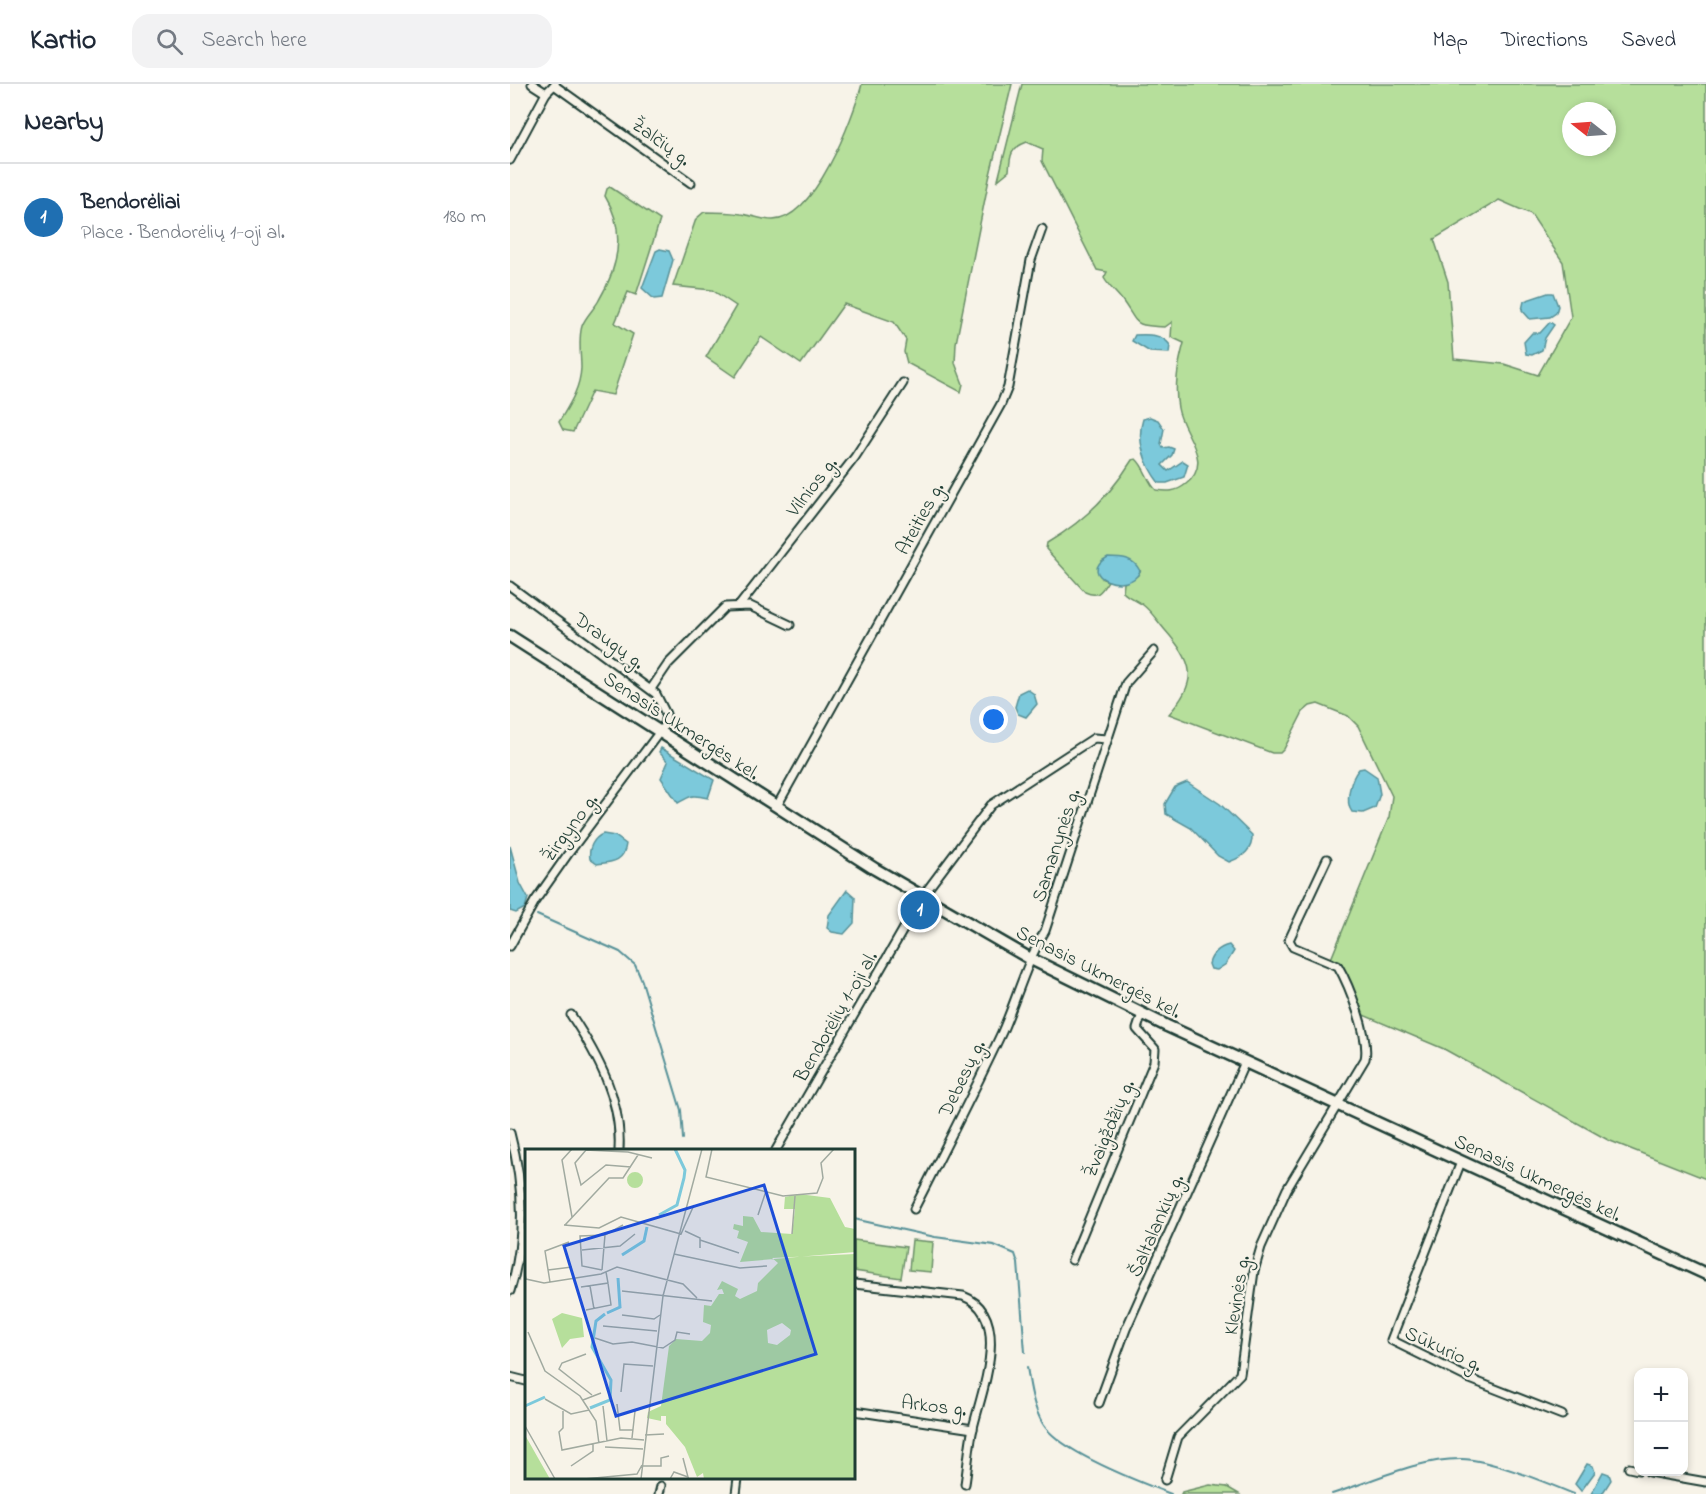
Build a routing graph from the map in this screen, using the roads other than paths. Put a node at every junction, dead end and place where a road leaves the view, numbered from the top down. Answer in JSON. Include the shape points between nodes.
{"nodes":[{"id":1,"x":532,"y":84,"type":"edge"},
{"id":2,"x":555,"y":84,"type":"edge"},
{"id":3,"x":546,"y":93,"type":"junction"},
{"id":4,"x":510,"y":160,"type":"edge"},
{"id":5,"x":691,"y":183,"type":"dead end"},
{"id":6,"x":1042,"y":228,"type":"dead end"},
{"id":7,"x":903,"y":383,"type":"dead end"},
{"id":8,"x":510,"y":586,"type":"edge"},
{"id":9,"x":739,"y":606,"type":"junction"},
{"id":10,"x":790,"y":625,"type":"dead end"},
{"id":11,"x":510,"y":636,"type":"edge"},
{"id":12,"x":1154,"y":651,"type":"dead end"},
{"id":13,"x":651,"y":689,"type":"junction"},
{"id":14,"x":659,"y":731,"type":"junction"},
{"id":15,"x":1107,"y":739,"type":"junction"},
{"id":16,"x":777,"y":806,"type":"junction"},
{"id":17,"x":1327,"y":859,"type":"dead end"},
{"id":18,"x":922,"y":897,"type":"junction"},
{"id":19,"x":510,"y":946,"type":"edge"},
{"id":20,"x":1029,"y":958,"type":"junction"},
{"id":21,"x":1142,"y":1014,"type":"junction"},
{"id":22,"x":571,"y":1016,"type":"dead end"},
{"id":23,"x":1245,"y":1062,"type":"junction"},
{"id":24,"x":1336,"y":1104,"type":"junction"},
{"id":25,"x":510,"y":1133,"type":"edge"},
{"id":26,"x":619,"y":1149,"type":"edge"},
{"id":27,"x":777,"y":1149,"type":"edge"},
{"id":28,"x":1461,"y":1162,"type":"junction"},
{"id":29,"x":914,"y":1209,"type":"dead end"},
{"id":30,"x":524,"y":1213,"type":"edge"},
{"id":31,"x":1072,"y":1260,"type":"dead end"},
{"id":32,"x":1706,"y":1274,"type":"edge"},
{"id":33,"x":855,"y":1284,"type":"edge"},
{"id":34,"x":510,"y":1292,"type":"edge"},
{"id":35,"x":510,"y":1377,"type":"edge"},
{"id":36,"x":525,"y":1381,"type":"edge"},
{"id":37,"x":1099,"y":1403,"type":"dead end"},
{"id":38,"x":855,"y":1412,"type":"edge"},
{"id":39,"x":1562,"y":1415,"type":"dead end"},
{"id":40,"x":973,"y":1429,"type":"junction"},
{"id":41,"x":1629,"y":1468,"type":"dead end"},
{"id":42,"x":1634,"y":1469,"type":"edge"},
{"id":43,"x":1672,"y":1476,"type":"edge"},
{"id":44,"x":738,"y":1479,"type":"edge"},
{"id":45,"x":1165,"y":1480,"type":"dead end"},
{"id":46,"x":1706,"y":1482,"type":"edge"},
{"id":47,"x":965,"y":1484,"type":"dead end"},
{"id":48,"x":736,"y":1494,"type":"edge"}],
"edges":[{"from":1,"to":3,"type":"street"},
{"from":2,"to":3,"type":"street"},
{"from":2,"to":5,"type":"street","name":"Žalčių g."},
{"from":3,"to":4,"type":"street"},
{"from":6,"to":16,"type":"street","name":"Ateities g.","via":[[1030,260],[1008,387],[1001,404]]},
{"from":7,"to":9,"type":"street","name":"Vilnios g.","via":[[855,457]]},
{"from":8,"to":13,"type":"street","name":"Draugų g."},
{"from":9,"to":10,"type":"street","via":[[750,606]]},
{"from":9,"to":13,"type":"street","name":"Vilnios g.","via":[[725,607],[668,664]]},
{"from":11,"to":14,"type":"main road","name":"Senasis Ukmergės kel."},
{"from":12,"to":15,"type":"street","name":"Samanynės g.","via":[[1126,683]]},
{"from":13,"to":14,"type":"street","name":"Draugų g.","via":[[663,703],[666,714]]},
{"from":14,"to":16,"type":"main road","name":"Senasis Ukmergės kel."},
{"from":14,"to":19,"type":"street","name":"Žirgyno g.","via":[[536,901]]},
{"from":15,"to":18,"type":"street","name":"Samanynės g.","via":[[1094,738],[992,805]]},
{"from":15,"to":20,"type":"street","name":"Samanynės g.","via":[[1045,931]]},
{"from":16,"to":18,"type":"main road","name":"Senasis Ukmergės kel."},
{"from":17,"to":24,"type":"street","name":"Klevinės g.","via":[[1289,940],[1293,947],[1338,966],[1360,1025],[1365,1059]]},
{"from":18,"to":20,"type":"main road","name":"Senasis Ukmergės kel."},
{"from":18,"to":27,"type":"street","name":"Bendorėlių 1-oji al."},
{"from":20,"to":21,"type":"main road","name":"Senasis Ukmergės kel."},
{"from":20,"to":29,"type":"street","name":"Debesų g.","via":[[1002,1032]]},
{"from":21,"to":23,"type":"main road","name":"Senasis Ukmergės kel."},
{"from":21,"to":31,"type":"street","name":"Žvaigždžių g.","via":[[1137,1029],[1155,1049],[1154,1062]]},
{"from":22,"to":26,"type":"street","via":[[597,1054],[605,1076],[615,1107]]},
{"from":23,"to":24,"type":"main road","name":"Senasis Ukmergės kel."},
{"from":23,"to":37,"type":"street","name":"Šaltalankių g.","via":[[1126,1329]]},
{"from":24,"to":28,"type":"main road","name":"Senasis Ukmergės kel."},
{"from":24,"to":45,"type":"street","name":"Klevinės g.","via":[[1287,1189],[1261,1247],[1240,1374],[1178,1437]]},
{"from":25,"to":30,"type":"street"},
{"from":28,"to":32,"type":"main road","name":"Senasis Ukmergės kel."},
{"from":28,"to":39,"type":"street","name":"Sūkurio g.","via":[[1390,1340],[1470,1379]]},
{"from":30,"to":34,"type":"street"},
{"from":33,"to":40,"type":"street","name":"Arkos g.","via":[[956,1295],[981,1308],[988,1325],[991,1363]]},
{"from":35,"to":36,"type":"street"},
{"from":38,"to":40,"type":"street","name":"Arkos g."},
{"from":40,"to":47,"type":"street"},
{"from":41,"to":42,"type":"street"},
{"from":43,"to":46,"type":"street"},
{"from":44,"to":48,"type":"street"}]}
